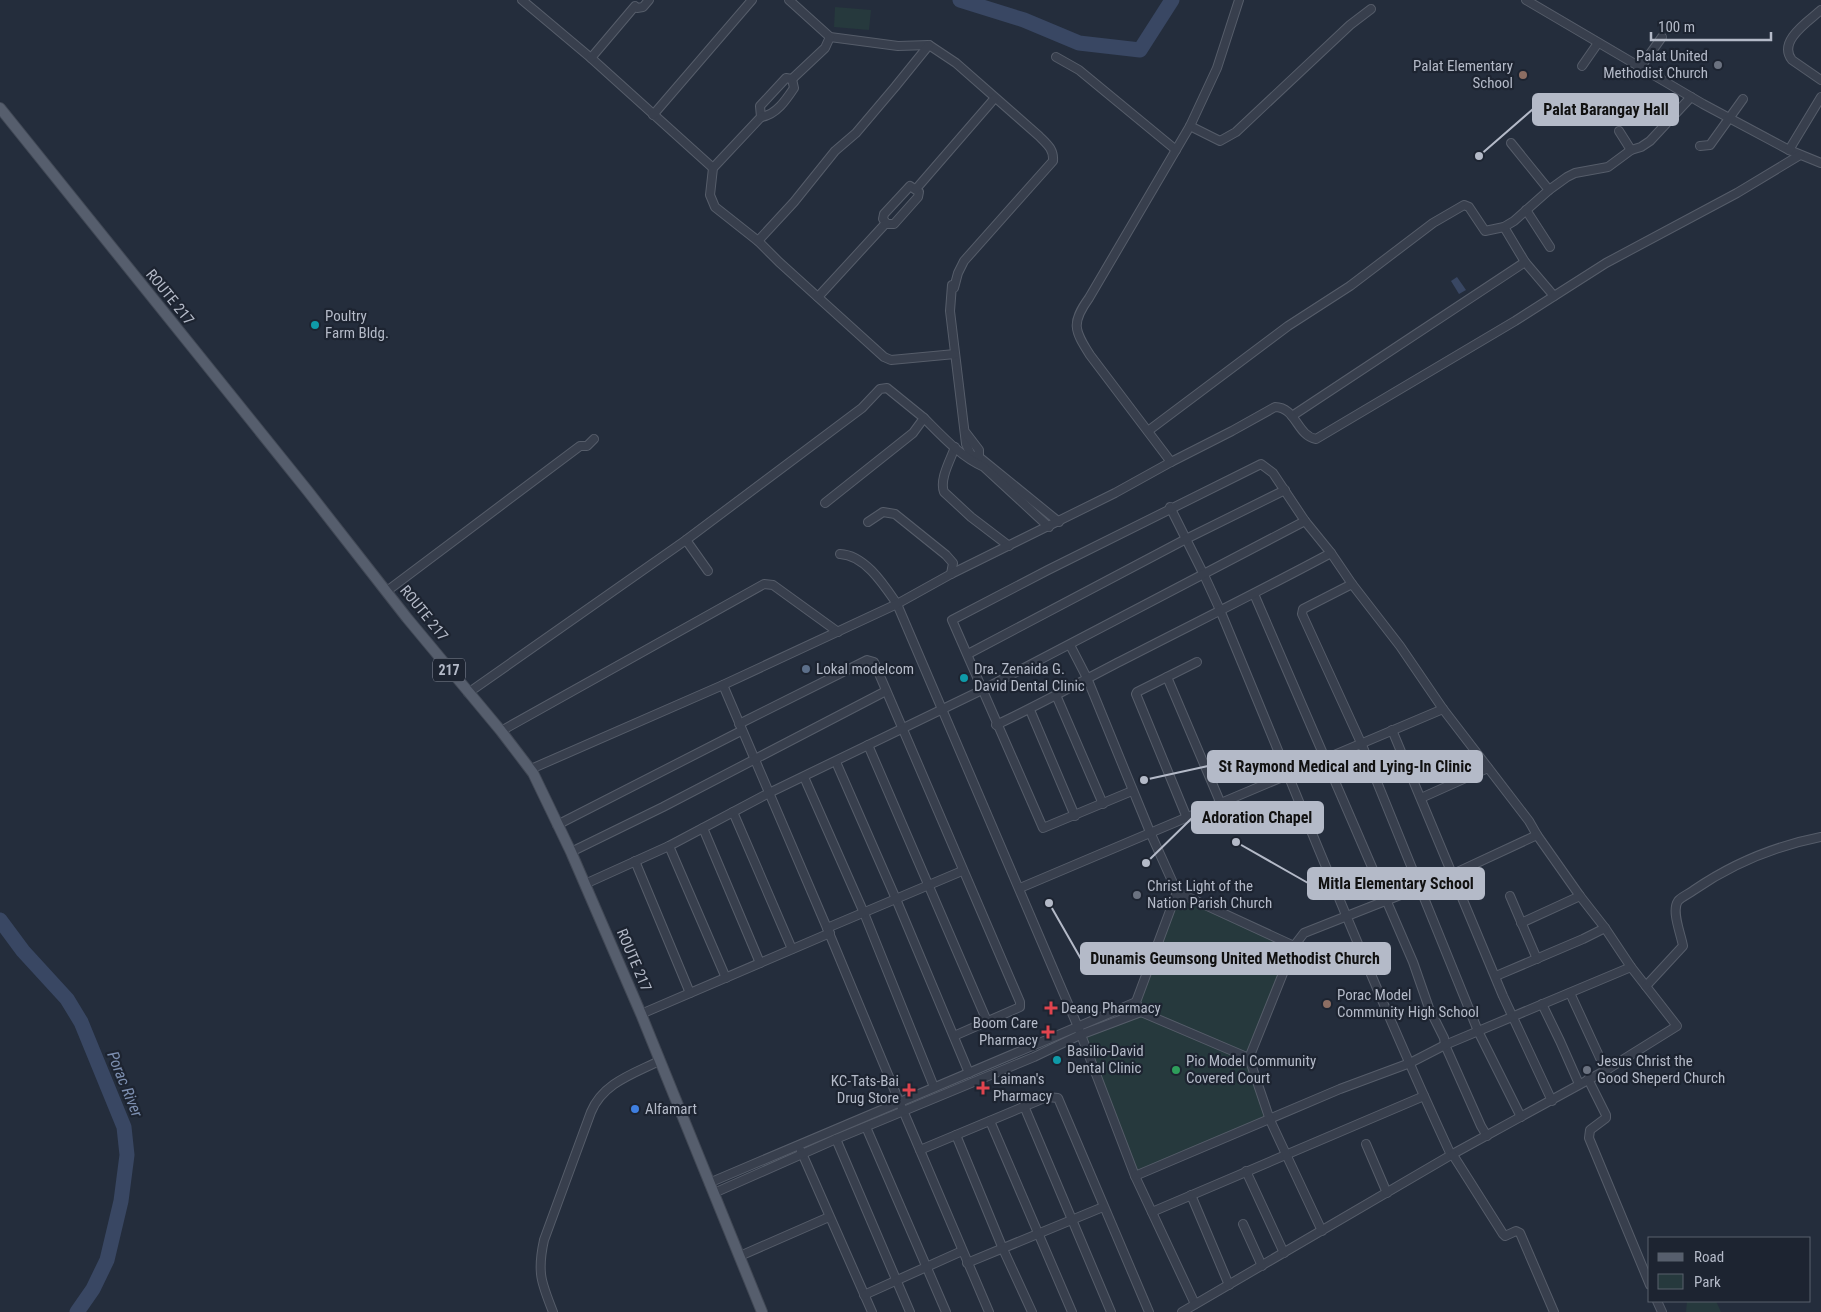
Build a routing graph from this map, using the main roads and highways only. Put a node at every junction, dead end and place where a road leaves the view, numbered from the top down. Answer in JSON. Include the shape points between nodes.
{"nodes":[{"id":1,"x":0,"y":108,"type":"edge"},
{"id":2,"x":762,"y":1312,"type":"edge"}],
"edges":[{"from":1,"to":2,"type":"main road","name":"ROUTE 217","number":"217","via":[[530,769],[571,852],[641,1014]]}]}
